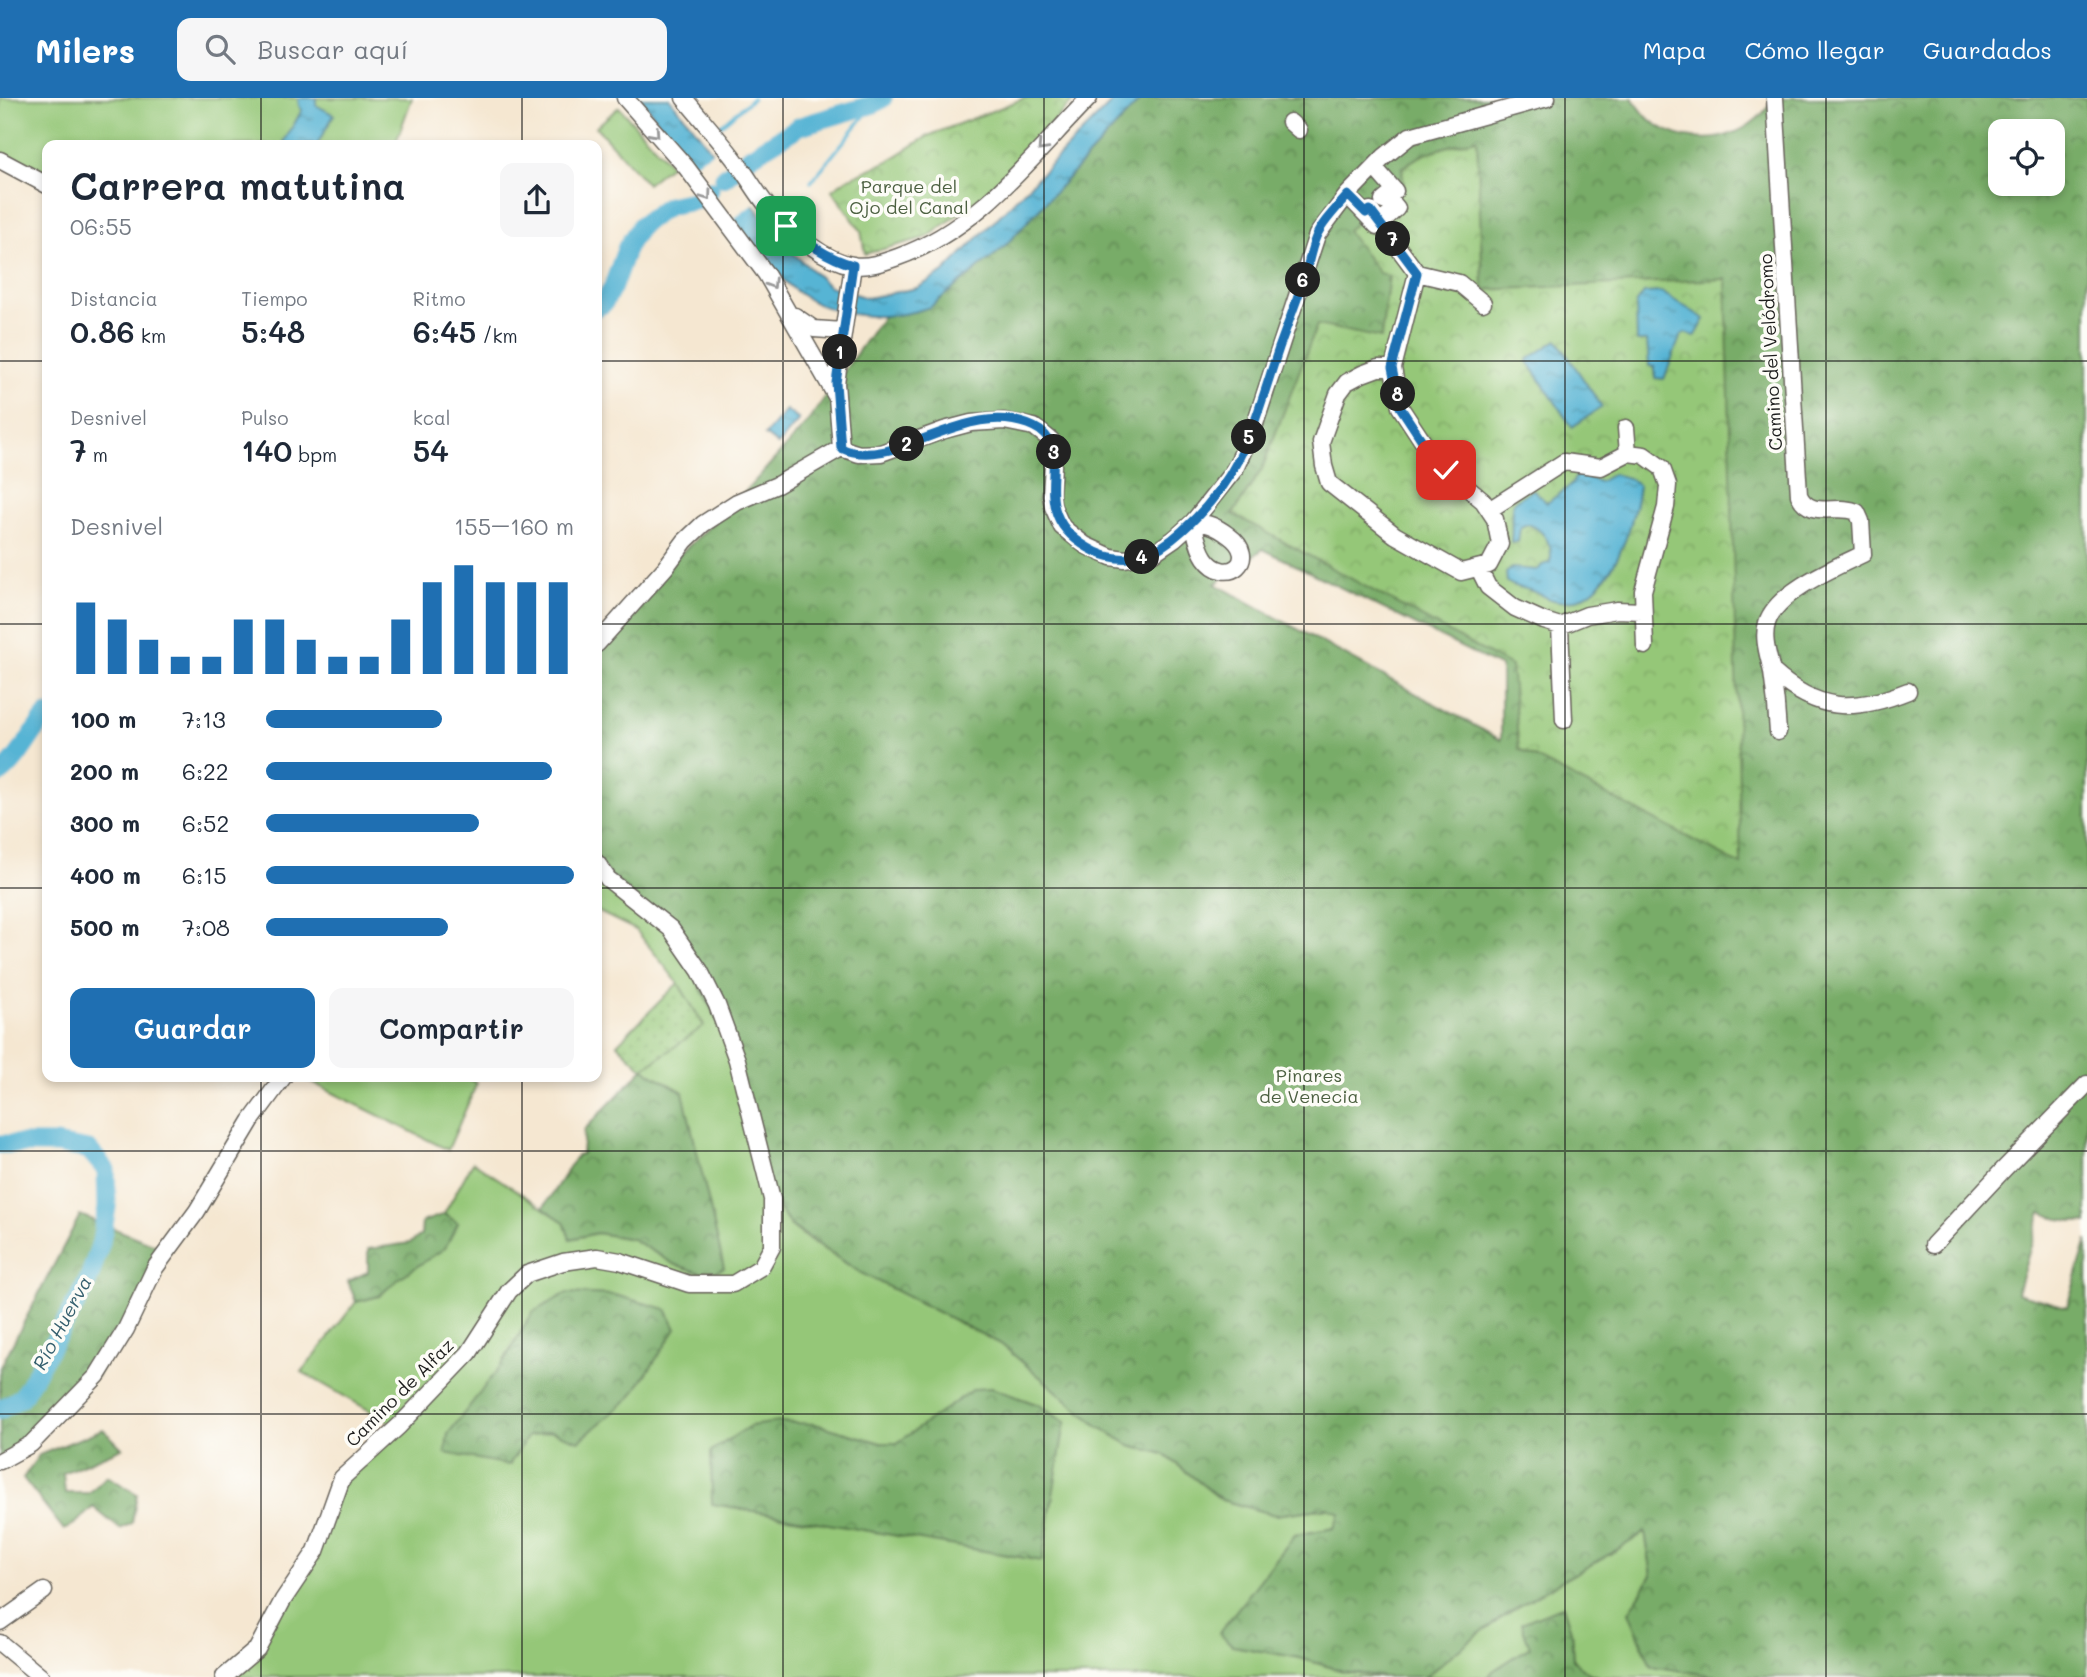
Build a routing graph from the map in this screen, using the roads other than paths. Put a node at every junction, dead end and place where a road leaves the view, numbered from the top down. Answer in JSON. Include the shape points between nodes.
{"nodes":[{"id":1,"x":625,"y":98,"type":"edge"},
{"id":2,"x":684,"y":98,"type":"edge"},
{"id":3,"x":1089,"y":98,"type":"edge"},
{"id":4,"x":1547,"y":98,"type":"edge"},
{"id":5,"x":1775,"y":98,"type":"edge"},
{"id":6,"x":0,"y":160,"type":"edge"},
{"id":7,"x":42,"y":181,"type":"edge"},
{"id":8,"x":1357,"y":181,"type":"junction"},
{"id":9,"x":1383,"y":209,"type":"junction"},
{"id":10,"x":853,"y":265,"type":"junction"},
{"id":11,"x":1417,"y":273,"type":"junction"},
{"id":12,"x":1483,"y":303,"type":"dead end"},
{"id":13,"x":786,"y":306,"type":"junction"},
{"id":14,"x":844,"y":325,"type":"junction"},
{"id":15,"x":1392,"y":368,"type":"junction"},
{"id":16,"x":836,"y":396,"type":"junction"},
{"id":17,"x":1626,"y":428,"type":"dead end"},
{"id":18,"x":841,"y":448,"type":"junction"},
{"id":19,"x":1628,"y":453,"type":"junction"},
{"id":20,"x":1209,"y":503,"type":"junction"},
{"id":21,"x":1489,"y":510,"type":"junction"},
{"id":22,"x":1193,"y":522,"type":"junction"},
{"id":23,"x":1214,"y":525,"type":"junction"},
{"id":24,"x":1479,"y":569,"type":"junction"},
{"id":25,"x":1642,"y":611,"type":"junction"},
{"id":26,"x":1560,"y":626,"type":"junction"},
{"id":27,"x":602,"y":638,"type":"edge"},
{"id":28,"x":1645,"y":646,"type":"dead end"},
{"id":29,"x":1772,"y":671,"type":"junction"},
{"id":30,"x":1908,"y":691,"type":"dead end"},
{"id":31,"x":1564,"y":720,"type":"dead end"},
{"id":32,"x":1778,"y":732,"type":"dead end"},
{"id":33,"x":602,"y":870,"type":"edge"},
{"id":34,"x":280,"y":1082,"type":"edge"},
{"id":35,"x":2087,"y":1084,"type":"edge"},
{"id":36,"x":1933,"y":1245,"type":"dead end"},
{"id":37,"x":0,"y":1461,"type":"edge"},
{"id":38,"x":44,"y":1591,"type":"dead end"},
{"id":39,"x":0,"y":1622,"type":"edge"},
{"id":40,"x":0,"y":1643,"type":"edge"},
{"id":41,"x":41,"y":1677,"type":"edge"},
{"id":42,"x":224,"y":1677,"type":"edge"}],
"edges":[{"from":1,"to":13,"type":"street","one_way":true,"via":[[686,167]]},
{"from":2,"to":10,"type":"street","via":[[778,218],[809,244]]},
{"from":3,"to":10,"type":"street","one_way":true,"via":[[990,202],[952,232],[882,263]]},
{"from":4,"to":8,"type":"street","via":[[1417,133],[1401,141]]},
{"from":5,"to":29,"type":"street","name":"Camino del Velódromo","via":[[1799,495],[1816,510],[1857,512],[1863,554],[1812,578],[1779,606],[1767,623]]},
{"from":6,"to":7,"type":"street"},
{"from":8,"to":9,"type":"street"},
{"from":8,"to":9,"type":"street","via":[[1395,191]]},
{"from":8,"to":20,"type":"street","via":[[1317,235],[1254,426],[1235,469]]},
{"from":9,"to":11,"type":"street"},
{"from":10,"to":14,"type":"street"},
{"from":11,"to":12,"type":"street","via":[[1459,283]]},
{"from":11,"to":15,"type":"street"},
{"from":13,"to":14,"type":"street","via":[[814,329]]},
{"from":13,"to":16,"type":"street"},
{"from":14,"to":16,"type":"street"},
{"from":15,"to":21,"type":"street","via":[[1400,407],[1425,445]]},
{"from":15,"to":24,"type":"street","via":[[1362,374],[1338,394],[1321,442],[1329,483],[1395,535],[1461,572]]},
{"from":16,"to":18,"type":"street"},
{"from":17,"to":19,"type":"street"},
{"from":18,"to":22,"type":"street","via":[[859,454],[881,453],[959,425],[1020,423],[1034,426],[1051,440],[1053,507],[1062,527],[1085,545],[1111,557],[1140,558],[1163,547]]},
{"from":18,"to":27,"type":"street","via":[[703,524]]},
{"from":19,"to":21,"type":"street","via":[[1601,467],[1564,461]]},
{"from":19,"to":25,"type":"street","via":[[1644,455],[1662,468],[1668,485]]},
{"from":20,"to":22,"type":"street"},
{"from":20,"to":23,"type":"street"},
{"from":21,"to":24,"type":"street","via":[[1505,530],[1489,565]]},
{"from":22,"to":23,"type":"street"},
{"from":22,"to":23,"type":"street","via":[[1206,559],[1223,571],[1231,570],[1241,562],[1241,546]]},
{"from":24,"to":26,"type":"street","via":[[1488,587],[1516,608]]},
{"from":25,"to":26,"type":"street","via":[[1587,615]]},
{"from":25,"to":28,"type":"street"},
{"from":26,"to":31,"type":"street"},
{"from":29,"to":30,"type":"street","via":[[1810,698],[1840,706],[1878,703]]},
{"from":29,"to":32,"type":"street"},
{"from":33,"to":42,"type":"street","name":"Camino de Alfaz","via":[[671,929],[717,1005],[737,1060],[772,1199],[772,1247],[761,1267],[733,1284],[689,1284],[597,1257],[527,1274],[509,1291],[468,1353],[342,1478],[316,1550],[257,1649]]},
{"from":34,"to":37,"type":"street","via":[[155,1268],[127,1329],[97,1376],[31,1444]]},
{"from":35,"to":36,"type":"street"},
{"from":38,"to":39,"type":"street"},
{"from":40,"to":41,"type":"street"}]}
